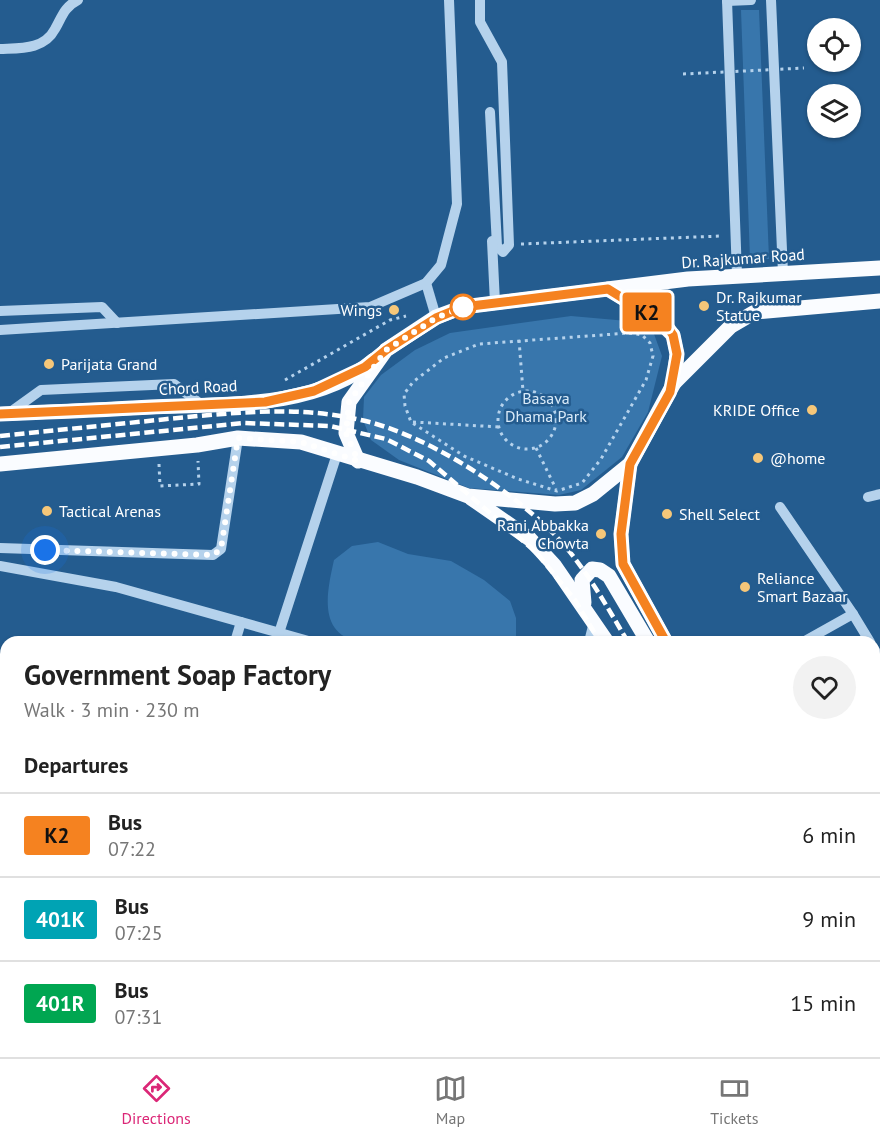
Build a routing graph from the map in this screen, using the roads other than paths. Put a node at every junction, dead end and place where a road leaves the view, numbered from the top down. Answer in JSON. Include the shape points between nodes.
{"nodes":[{"id":1,"x":78,"y":0,"type":"edge"},
{"id":2,"x":449,"y":0,"type":"edge"},
{"id":3,"x":480,"y":0,"type":"edge"},
{"id":4,"x":751,"y":0,"type":"edge"},
{"id":5,"x":771,"y":0,"type":"edge"},
{"id":6,"x":727,"y":1,"type":"edge"},
{"id":7,"x":0,"y":49,"type":"edge"},
{"id":8,"x":880,"y":268,"type":"edge"},
{"id":9,"x":783,"y":273,"type":"junction"},
{"id":10,"x":736,"y":275,"type":"junction"},
{"id":11,"x":426,"y":284,"type":"junction"},
{"id":12,"x":608,"y":289,"type":"junction"},
{"id":13,"x":880,"y":300,"type":"edge"},
{"id":14,"x":495,"y":303,"type":"junction"},
{"id":15,"x":0,"y":311,"type":"edge"},
{"id":16,"x":436,"y":318,"type":"junction"},
{"id":17,"x":117,"y":323,"type":"junction"},
{"id":18,"x":0,"y":330,"type":"edge"},
{"id":19,"x":386,"y":350,"type":"junction"},
{"id":20,"x":674,"y":383,"type":"junction"},
{"id":21,"x":202,"y":405,"type":"junction"},
{"id":22,"x":4,"y":414,"type":"edge"},
{"id":23,"x":238,"y":438,"type":"junction"},
{"id":24,"x":337,"y":454,"type":"junction"},
{"id":25,"x":358,"y":461,"type":"junction"},
{"id":26,"x":0,"y":464,"type":"edge"},
{"id":27,"x":630,"y":464,"type":"junction"},
{"id":28,"x":880,"y":494,"type":"edge"},
{"id":29,"x":468,"y":496,"type":"junction"},
{"id":30,"x":868,"y":496,"type":"dead end"},
{"id":31,"x":780,"y":507,"type":"dead end"},
{"id":32,"x":0,"y":548,"type":"edge"},
{"id":33,"x":0,"y":566,"type":"edge"},
{"id":34,"x":584,"y":606,"type":"junction"},
{"id":35,"x":853,"y":614,"type":"junction"},
{"id":36,"x":241,"y":622,"type":"junction"},
{"id":37,"x":594,"y":622,"type":"junction"},
{"id":38,"x":279,"y":633,"type":"junction"},
{"id":39,"x":238,"y":636,"type":"edge"},
{"id":40,"x":290,"y":636,"type":"edge"},
{"id":41,"x":590,"y":636,"type":"edge"},
{"id":42,"x":603,"y":636,"type":"edge"},
{"id":43,"x":644,"y":636,"type":"edge"},
{"id":44,"x":663,"y":636,"type":"edge"},
{"id":45,"x":814,"y":636,"type":"edge"},
{"id":46,"x":866,"y":636,"type":"edge"}],
"edges":[{"from":1,"to":7,"type":"street","via":[[68,6],[52,34],[41,43]]},
{"from":2,"to":11,"type":"street","via":[[457,204],[441,265]]},
{"from":3,"to":14,"type":"street","via":[[480,22],[502,62],[509,245],[503,252],[496,246],[488,112]]},
{"from":4,"to":6,"type":"street"},
{"from":5,"to":9,"type":"street"},
{"from":6,"to":10,"type":"street"},
{"from":8,"to":9,"type":"main road","name":"Dr. Rajkumar Road"},
{"from":9,"to":10,"type":"main road","name":"Dr. Rajkumar Road"},
{"from":10,"to":12,"type":"main road","name":"Dr. Rajkumar Road"},
{"from":11,"to":16,"type":"street"},
{"from":11,"to":17,"type":"street","via":[[370,307]]},
{"from":12,"to":14,"type":"main road","name":"Dr. Rajkumar Road"},
{"from":12,"to":20,"type":"main road","via":[[669,330],[677,354]]},
{"from":13,"to":20,"type":"main road","via":[[755,312],[731,326]]},
{"from":14,"to":16,"type":"main road","name":"Chord Road","via":[[463,307]]},
{"from":15,"to":17,"type":"street","via":[[102,307]]},
{"from":16,"to":19,"type":"main road","name":"Chord Road"},
{"from":17,"to":18,"type":"street"},
{"from":19,"to":21,"type":"main road","name":"Chord Road","via":[[365,367],[314,391],[265,402]]},
{"from":19,"to":25,"type":"main road","via":[[349,402],[346,433]]},
{"from":20,"to":27,"type":"main road"},
{"from":21,"to":22,"type":"main road","name":"Chord Road"},
{"from":21,"to":22,"type":"street","via":[[174,384],[42,390]]},
{"from":23,"to":24,"type":"main road","via":[[301,442]]},
{"from":23,"to":26,"type":"main road"},
{"from":23,"to":32,"type":"street","via":[[221,549],[213,555]]},
{"from":24,"to":25,"type":"main road"},
{"from":24,"to":38,"type":"street"},
{"from":25,"to":29,"type":"main road"},
{"from":27,"to":29,"type":"main road","via":[[593,494],[575,503],[560,497]]},
{"from":27,"to":44,"type":"main road","via":[[621,534],[623,564]]},
{"from":28,"to":30,"type":"street"},
{"from":29,"to":34,"type":"main road","via":[[530,539]]},
{"from":31,"to":35,"type":"street"},
{"from":33,"to":36,"type":"street","via":[[116,587]]},
{"from":34,"to":37,"type":"main road"},
{"from":34,"to":43,"type":"main road","via":[[582,580],[592,569],[600,570],[609,576]]},
{"from":35,"to":45,"type":"street"},
{"from":35,"to":46,"type":"street"},
{"from":36,"to":38,"type":"street"},
{"from":36,"to":39,"type":"street"},
{"from":37,"to":41,"type":"street"},
{"from":37,"to":42,"type":"main road"},
{"from":38,"to":40,"type":"street"}]}
